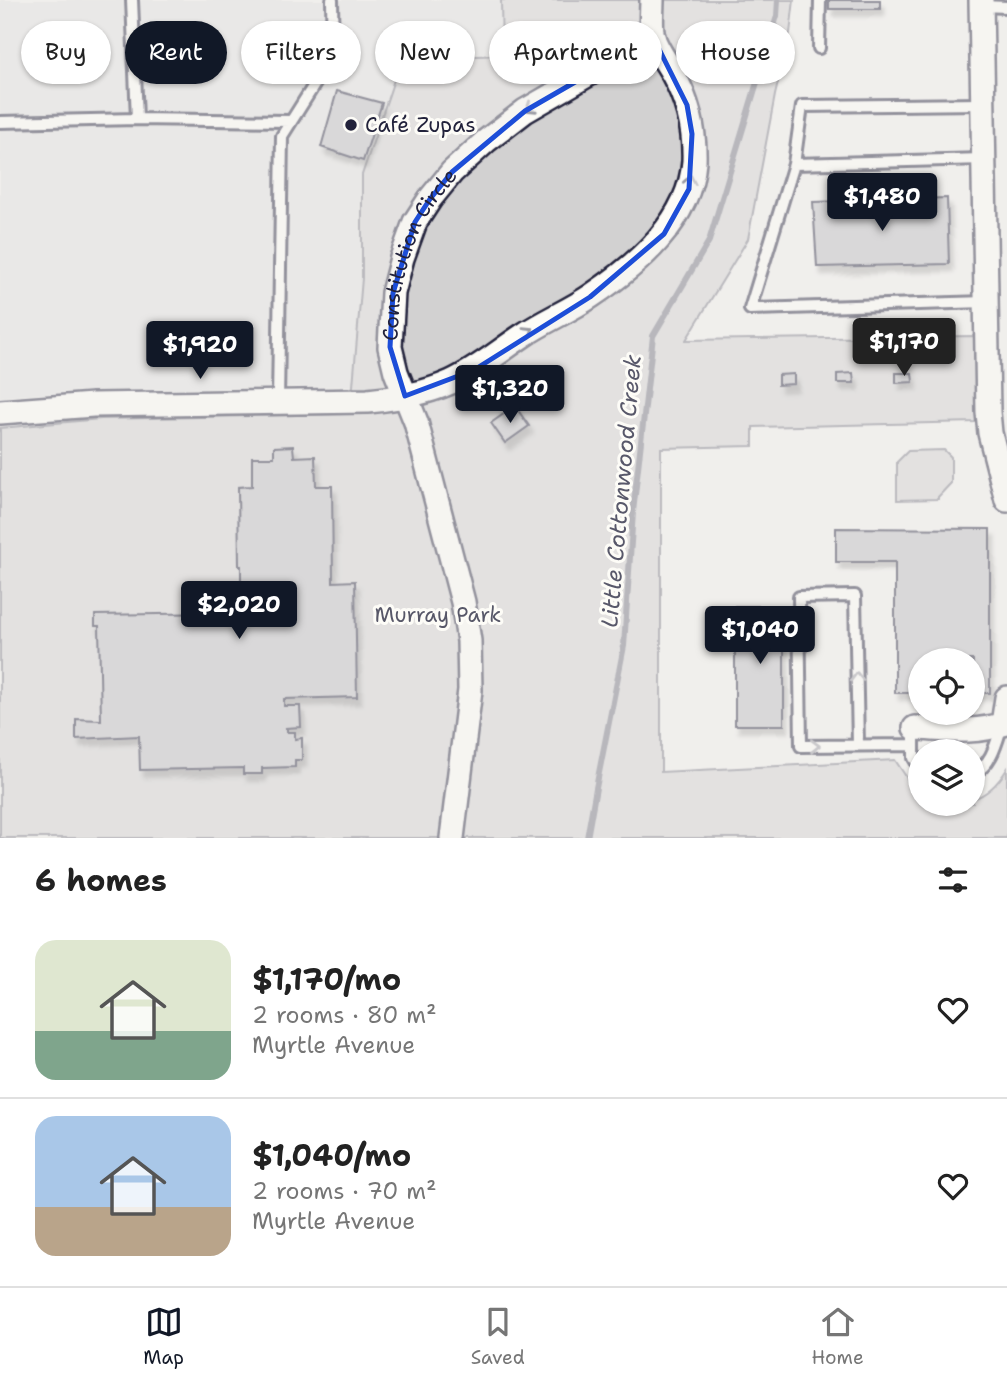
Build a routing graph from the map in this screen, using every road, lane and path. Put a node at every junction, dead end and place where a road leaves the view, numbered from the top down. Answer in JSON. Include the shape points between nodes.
{"nodes":[{"id":1,"x":132,"y":0,"type":"edge"},
{"id":2,"x":332,"y":0,"type":"edge"},
{"id":3,"x":652,"y":0,"type":"edge"},
{"id":4,"x":820,"y":0,"type":"edge"},
{"id":5,"x":981,"y":3,"type":"edge"},
{"id":6,"x":1007,"y":6,"type":"edge"},
{"id":7,"x":653,"y":21,"type":"edge"},
{"id":8,"x":819,"y":47,"type":"dead end"},
{"id":9,"x":662,"y":53,"type":"edge"},
{"id":10,"x":572,"y":84,"type":"edge"},
{"id":11,"x":983,"y":104,"type":"junction"},
{"id":12,"x":136,"y":119,"type":"junction"},
{"id":13,"x":291,"y":121,"type":"junction"},
{"id":14,"x":0,"y":122,"type":"edge"},
{"id":15,"x":984,"y":159,"type":"junction"},
{"id":16,"x":794,"y":164,"type":"junction"},
{"id":17,"x":986,"y":302,"type":"junction"},
{"id":18,"x":405,"y":397,"type":"junction"},
{"id":19,"x":278,"y":402,"type":"junction"},
{"id":20,"x":0,"y":412,"type":"edge"},
{"id":21,"x":999,"y":432,"type":"edge"},
{"id":22,"x":1007,"y":500,"type":"edge"},
{"id":23,"x":1007,"y":698,"type":"edge"},
{"id":24,"x":1003,"y":724,"type":"junction"},
{"id":25,"x":914,"y":736,"type":"joint"},
{"id":26,"x":858,"y":745,"type":"junction"},
{"id":27,"x":985,"y":766,"type":"edge"},
{"id":28,"x":452,"y":838,"type":"edge"}],
"edges":[{"from":1,"to":12,"type":"lane"},
{"from":2,"to":13,"type":"lane","via":[[333,55]]},
{"from":3,"to":7,"type":"street"},
{"from":4,"to":8,"type":"lane"},
{"from":5,"to":6,"type":"lane"},
{"from":5,"to":11,"type":"street"},
{"from":18,"to":9,"type":"street","one_way":true,"via":[[474,370],[523,335],[590,297],[639,260],[664,234],[689,189],[694,162],[687,104]]},
{"from":10,"to":18,"type":"street","name":"Constitution Circle","one_way":true,"via":[[486,141],[452,172],[415,222],[393,293],[390,322],[390,347]]},
{"from":11,"to":15,"type":"street"},
{"from":11,"to":16,"type":"lane","via":[[802,106]]},
{"from":12,"to":13,"type":"lane"},
{"from":12,"to":14,"type":"lane"},
{"from":13,"to":19,"type":"lane","via":[[282,136]]},
{"from":15,"to":16,"type":"lane"},
{"from":15,"to":17,"type":"street"},
{"from":16,"to":17,"type":"lane","via":[[750,309]]},
{"from":17,"to":21,"type":"street","via":[[988,412]]},
{"from":18,"to":19,"type":"street"},
{"from":18,"to":28,"type":"street","name":"Constitution Circle","via":[[416,422],[470,641],[470,690]]},
{"from":19,"to":20,"type":"street","via":[[93,405]]},
{"from":21,"to":22,"type":"street"},
{"from":23,"to":24,"type":"street"},
{"from":24,"to":25,"type":"street"},
{"from":24,"to":27,"type":"lane"},
{"from":25,"to":26,"type":"lane"},
{"from":26,"to":26,"type":"lane","one_way":true,"via":[[855,596],[799,597],[801,746]]}]}
